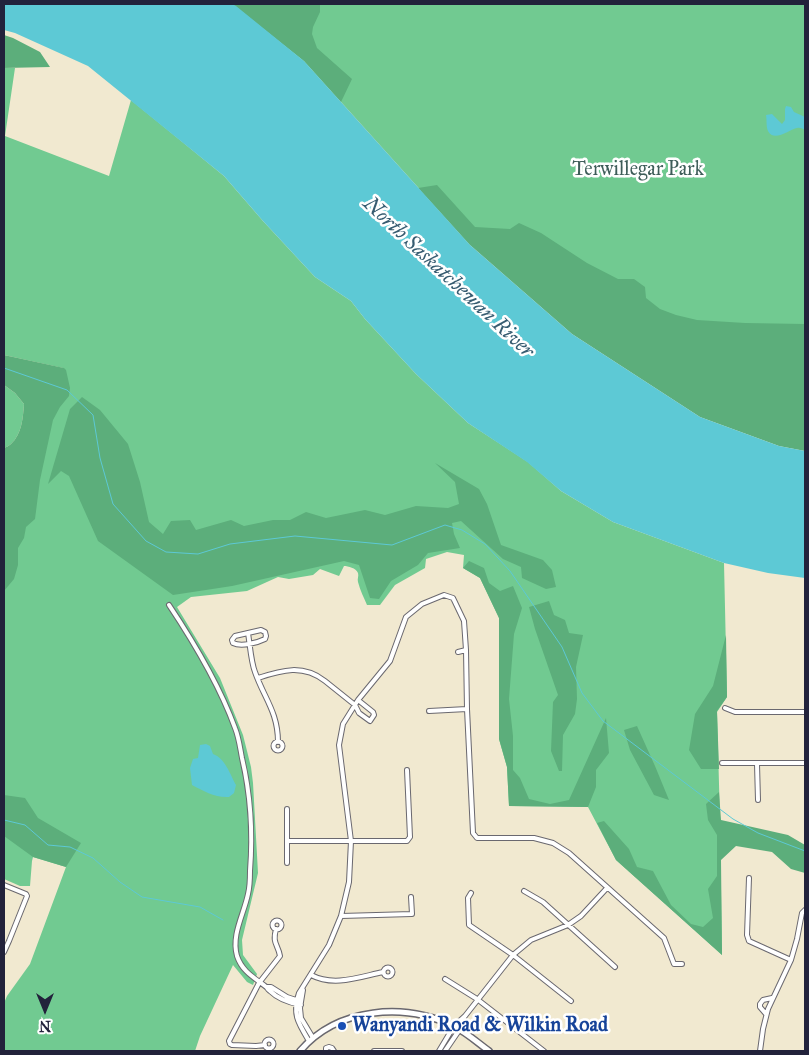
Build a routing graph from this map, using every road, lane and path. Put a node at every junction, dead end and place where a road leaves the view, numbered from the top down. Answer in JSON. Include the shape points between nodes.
{"nodes":[{"id":1,"x":169,"y":605,"type":"dead end"},
{"id":2,"x":248,"y":633,"type":"junction"},
{"id":3,"x":250,"y":643,"type":"junction"},
{"id":4,"x":466,"y":650,"type":"junction"},
{"id":5,"x":458,"y":652,"type":"dead end"},
{"id":6,"x":258,"y":678,"type":"junction"},
{"id":7,"x":358,"y":700,"type":"junction"},
{"id":8,"x":354,"y":706,"type":"junction"},
{"id":9,"x":725,"y":708,"type":"dead end"},
{"id":10,"x":467,"y":709,"type":"junction"},
{"id":11,"x":429,"y":711,"type":"dead end"},
{"id":12,"x":805,"y":712,"type":"edge"},
{"id":13,"x":278,"y":742,"type":"dead end"},
{"id":14,"x":722,"y":763,"type":"dead end"},
{"id":15,"x":805,"y":763,"type":"edge"},
{"id":16,"x":757,"y":764,"type":"junction"},
{"id":17,"x":407,"y":770,"type":"dead end"},
{"id":18,"x":758,"y":800,"type":"dead end"},
{"id":19,"x":287,"y":809,"type":"dead end"},
{"id":20,"x":288,"y":841,"type":"junction"},
{"id":21,"x":351,"y":841,"type":"junction"},
{"id":22,"x":287,"y":863,"type":"dead end"},
{"id":23,"x":749,"y":878,"type":"dead end"},
{"id":24,"x":4,"y":885,"type":"edge"},
{"id":25,"x":607,"y":888,"type":"junction"},
{"id":26,"x":524,"y":891,"type":"dead end"},
{"id":27,"x":472,"y":892,"type":"dead end"},
{"id":28,"x":411,"y":897,"type":"dead end"},
{"id":29,"x":805,"y":910,"type":"edge"},
{"id":30,"x":341,"y":916,"type":"junction"},
{"id":31,"x":568,"y":925,"type":"junction"},
{"id":32,"x":276,"y":929,"type":"dead end"},
{"id":33,"x":4,"y":952,"type":"edge"},
{"id":34,"x":513,"y":955,"type":"junction"},
{"id":35,"x":791,"y":960,"type":"junction"},
{"id":36,"x":682,"y":964,"type":"dead end"},
{"id":37,"x":615,"y":968,"type":"dead end"},
{"id":38,"x":383,"y":972,"type":"dead end"},
{"id":39,"x":311,"y":975,"type":"junction"},
{"id":40,"x":445,"y":979,"type":"dead end"},
{"id":41,"x":259,"y":983,"type":"junction"},
{"id":42,"x":772,"y":998,"type":"junction"},
{"id":43,"x":477,"y":999,"type":"junction"},
{"id":44,"x":571,"y":1001,"type":"dead end"},
{"id":45,"x":299,"y":1003,"type":"junction"},
{"id":46,"x":766,"y":1014,"type":"junction"},
{"id":47,"x":465,"y":1016,"type":"junction"},
{"id":48,"x":454,"y":1026,"type":"junction"},
{"id":49,"x":460,"y":1029,"type":"junction"},
{"id":50,"x":311,"y":1040,"type":"junction"},
{"id":51,"x":265,"y":1045,"type":"dead end"},
{"id":52,"x":300,"y":1051,"type":"edge"},
{"id":53,"x":326,"y":1051,"type":"edge"},
{"id":54,"x":334,"y":1051,"type":"edge"},
{"id":55,"x":374,"y":1051,"type":"edge"},
{"id":56,"x":402,"y":1051,"type":"edge"},
{"id":57,"x":439,"y":1051,"type":"edge"},
{"id":58,"x":445,"y":1051,"type":"edge"},
{"id":59,"x":489,"y":1051,"type":"edge"},
{"id":60,"x":544,"y":1051,"type":"edge"},
{"id":61,"x":760,"y":1051,"type":"edge"}],
"edges":[{"from":1,"to":41,"type":"street","via":[[216,684],[236,730],[248,781],[252,849],[249,892],[237,928],[237,954],[241,966]]},
{"from":2,"to":3,"type":"street"},
{"from":2,"to":3,"type":"street","via":[[234,636],[232,640],[236,645]]},
{"from":2,"to":3,"type":"street","via":[[261,630],[266,636]]},
{"from":3,"to":6,"type":"street","via":[[254,672]]},
{"from":4,"to":5,"type":"street"},
{"from":4,"to":7,"type":"street","via":[[464,622],[454,598],[444,595],[422,604],[406,618],[390,661]]},
{"from":4,"to":10,"type":"street"},
{"from":6,"to":8,"type":"street","via":[[294,669],[308,672],[320,677]]},
{"from":6,"to":13,"type":"street","via":[[275,717]]},
{"from":7,"to":8,"type":"street"},
{"from":7,"to":8,"type":"street","via":[[373,712],[370,721]]},
{"from":8,"to":21,"type":"street","via":[[343,724],[339,746]]},
{"from":9,"to":12,"type":"street","via":[[735,712]]},
{"from":10,"to":11,"type":"street"},
{"from":10,"to":25,"type":"street","via":[[473,833],[477,838],[534,838],[553,843],[569,853]]},
{"from":14,"to":16,"type":"street"},
{"from":15,"to":16,"type":"street"},
{"from":16,"to":18,"type":"street"},
{"from":17,"to":21,"type":"street","via":[[410,837],[407,841]]},
{"from":19,"to":20,"type":"street"},
{"from":20,"to":21,"type":"street"},
{"from":20,"to":22,"type":"street"},
{"from":21,"to":30,"type":"street","via":[[349,882]]},
{"from":23,"to":35,"type":"street","via":[[749,942]]},
{"from":24,"to":33,"type":"street","via":[[27,896]]},
{"from":25,"to":31,"type":"street"},
{"from":25,"to":36,"type":"street","via":[[664,938],[674,964]]},
{"from":26,"to":31,"type":"street","via":[[543,902]]},
{"from":27,"to":34,"type":"street","via":[[468,898],[468,925]]},
{"from":28,"to":30,"type":"street","via":[[412,914]]},
{"from":29,"to":35,"type":"street"},
{"from":30,"to":39,"type":"street"},
{"from":31,"to":34,"type":"street","via":[[531,940]]},
{"from":31,"to":37,"type":"street"},
{"from":32,"to":41,"type":"street","via":[[275,941],[280,956]]},
{"from":34,"to":43,"type":"street"},
{"from":34,"to":44,"type":"street"},
{"from":35,"to":42,"type":"street"},
{"from":38,"to":39,"type":"street","via":[[340,981],[320,980]]},
{"from":39,"to":45,"type":"street","via":[[299,993]]},
{"from":40,"to":43,"type":"street"},
{"from":41,"to":45,"type":"street"},
{"from":41,"to":51,"type":"street","via":[[229,1041],[232,1045]]},
{"from":42,"to":46,"type":"street"},
{"from":42,"to":46,"type":"street","via":[[760,1004]]},
{"from":43,"to":47,"type":"street"},
{"from":43,"to":60,"type":"street"},
{"from":45,"to":50,"type":"street","via":[[301,1018]]},
{"from":46,"to":61,"type":"street"},
{"from":47,"to":48,"type":"street"},
{"from":47,"to":49,"type":"street"},
{"from":48,"to":49,"type":"street"},
{"from":48,"to":50,"type":"street","via":[[423,1015],[380,1012],[344,1020]]},
{"from":48,"to":57,"type":"street"},
{"from":49,"to":58,"type":"street"},
{"from":49,"to":59,"type":"street"},
{"from":50,"to":52,"type":"street"},
{"from":53,"to":54,"type":"street","via":[[330,1047]]},
{"from":55,"to":56,"type":"street"}]}
